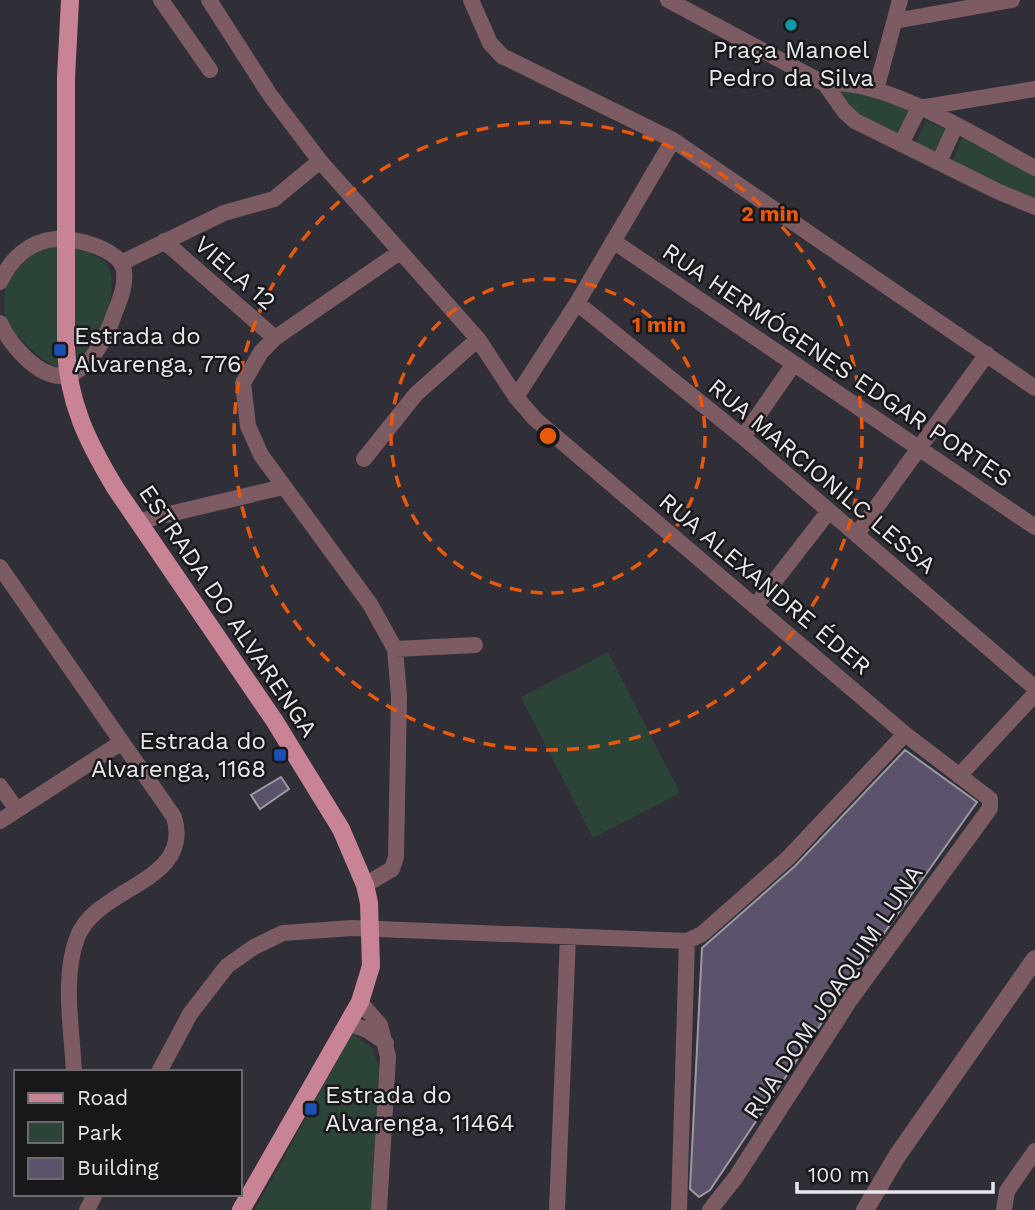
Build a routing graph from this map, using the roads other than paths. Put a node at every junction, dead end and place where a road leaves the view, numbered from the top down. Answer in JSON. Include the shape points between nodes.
{"nodes":[{"id":1,"x":70,"y":0,"type":"edge"},
{"id":2,"x":161,"y":0,"type":"edge"},
{"id":3,"x":471,"y":0,"type":"edge"},
{"id":4,"x":668,"y":0,"type":"edge"},
{"id":5,"x":900,"y":0,"type":"edge"},
{"id":6,"x":1012,"y":0,"type":"edge"},
{"id":7,"x":213,"y":2,"type":"edge"},
{"id":8,"x":895,"y":21,"type":"junction"},
{"id":9,"x":210,"y":70,"type":"dead end"},
{"id":10,"x":825,"y":84,"type":"junction"},
{"id":11,"x":1035,"y":89,"type":"edge"},
{"id":12,"x":876,"y":90,"type":"junction"},
{"id":13,"x":919,"y":108,"type":"junction"},
{"id":14,"x":956,"y":124,"type":"junction"},
{"id":15,"x":673,"y":140,"type":"junction"},
{"id":16,"x":901,"y":144,"type":"junction"},
{"id":17,"x":320,"y":161,"type":"junction"},
{"id":18,"x":939,"y":162,"type":"junction"},
{"id":19,"x":1035,"y":168,"type":"edge"},
{"id":20,"x":1035,"y":207,"type":"edge"},
{"id":21,"x":66,"y":238,"type":"junction"},
{"id":22,"x":164,"y":241,"type":"junction"},
{"id":23,"x":613,"y":241,"type":"junction"},
{"id":24,"x":400,"y":252,"type":"junction"},
{"id":25,"x":121,"y":262,"type":"junction"},
{"id":26,"x":0,"y":282,"type":"edge"},
{"id":27,"x":577,"y":303,"type":"junction"},
{"id":28,"x":0,"y":323,"type":"edge"},
{"id":29,"x":275,"y":338,"type":"junction"},
{"id":30,"x":478,"y":339,"type":"junction"},
{"id":31,"x":987,"y":354,"type":"junction"},
{"id":32,"x":793,"y":365,"type":"junction"},
{"id":33,"x":66,"y":375,"type":"junction"},
{"id":34,"x":1035,"y":388,"type":"edge"},
{"id":35,"x":516,"y":397,"type":"junction"},
{"id":36,"x":743,"y":437,"type":"junction"},
{"id":37,"x":919,"y":448,"type":"junction"},
{"id":38,"x":364,"y":460,"type":"dead end"},
{"id":39,"x":283,"y":487,"type":"junction"},
{"id":40,"x":829,"y":511,"type":"junction"},
{"id":41,"x":140,"y":521,"type":"junction"},
{"id":42,"x":1035,"y":527,"type":"edge"},
{"id":43,"x":857,"y":534,"type":"junction"},
{"id":44,"x":0,"y":567,"type":"edge"},
{"id":45,"x":755,"y":605,"type":"junction"},
{"id":46,"x":475,"y":645,"type":"dead end"},
{"id":47,"x":395,"y":649,"type":"junction"},
{"id":48,"x":1035,"y":688,"type":"edge"},
{"id":49,"x":1035,"y":694,"type":"edge"},
{"id":50,"x":905,"y":734,"type":"junction"},
{"id":51,"x":122,"y":742,"type":"junction"},
{"id":52,"x":959,"y":776,"type":"junction"},
{"id":53,"x":0,"y":786,"type":"edge"},
{"id":54,"x":990,"y":799,"type":"joint"},
{"id":55,"x":17,"y":810,"type":"junction"},
{"id":56,"x":0,"y":821,"type":"edge"},
{"id":57,"x":365,"y":885,"type":"junction"},
{"id":58,"x":372,"y":930,"type":"junction"},
{"id":59,"x":568,"y":936,"type":"junction"},
{"id":60,"x":687,"y":940,"type":"junction"},
{"id":61,"x":1035,"y":959,"type":"edge"},
{"id":62,"x":360,"y":1002,"type":"junction"},
{"id":63,"x":348,"y":1023,"type":"junction"},
{"id":64,"x":386,"y":1042,"type":"junction"},
{"id":65,"x":74,"y":1070,"type":"edge"},
{"id":66,"x":160,"y":1070,"type":"edge"},
{"id":67,"x":1035,"y":1151,"type":"edge"},
{"id":68,"x":241,"y":1210,"type":"edge"},
{"id":69,"x":379,"y":1210,"type":"edge"},
{"id":70,"x":557,"y":1210,"type":"edge"},
{"id":71,"x":679,"y":1210,"type":"edge"},
{"id":72,"x":710,"y":1210,"type":"edge"},
{"id":73,"x":865,"y":1210,"type":"edge"},
{"id":74,"x":1004,"y":1210,"type":"edge"}],
"edges":[{"from":1,"to":21,"type":"main road","name":"ESTRADA DO ALVARENGA"},
{"from":2,"to":9,"type":"street"},
{"from":3,"to":15,"type":"street","via":[[481,29],[502,55]]},
{"from":4,"to":10,"type":"street"},
{"from":5,"to":8,"type":"street"},
{"from":6,"to":8,"type":"street"},
{"from":7,"to":17,"type":"street","name":"RUA ALEXANDRE ÉDER","via":[[270,95]]},
{"from":8,"to":12,"type":"street"},
{"from":10,"to":12,"type":"street","via":[[857,83]]},
{"from":10,"to":16,"type":"street","via":[[855,121]]},
{"from":11,"to":13,"type":"street"},
{"from":12,"to":13,"type":"street"},
{"from":13,"to":14,"type":"street"},
{"from":13,"to":16,"type":"street"},
{"from":14,"to":18,"type":"street"},
{"from":14,"to":19,"type":"street"},
{"from":15,"to":23,"type":"street"},
{"from":15,"to":31,"type":"street"},
{"from":16,"to":18,"type":"street"},
{"from":17,"to":22,"type":"street","via":[[274,199],[224,213]]},
{"from":17,"to":24,"type":"street","name":"RUA ALEXANDRE ÉDER"},
{"from":18,"to":20,"type":"street"},
{"from":21,"to":25,"type":"street"},
{"from":21,"to":26,"type":"street","via":[[29,246],[9,265]]},
{"from":21,"to":33,"type":"main road","name":"ESTRADA DO ALVARENGA"},
{"from":22,"to":25,"type":"street"},
{"from":22,"to":29,"type":"street","name":"VIELA 12"},
{"from":23,"to":27,"type":"street"},
{"from":23,"to":32,"type":"street","name":"RUA HERMÓGENES EDGAR PORTES"},
{"from":24,"to":29,"type":"street"},
{"from":24,"to":30,"type":"street","name":"RUA ALEXANDRE ÉDER"},
{"from":25,"to":33,"type":"street","via":[[123,286],[110,327],[85,362]]},
{"from":27,"to":35,"type":"street"},
{"from":27,"to":36,"type":"street","name":"RUA MARCIONILC LESSA"},
{"from":28,"to":33,"type":"street","via":[[36,366]]},
{"from":29,"to":39,"type":"street","via":[[249,368],[243,401],[261,455]]},
{"from":30,"to":35,"type":"street","name":"RUA ALEXANDRE ÉDER"},
{"from":30,"to":38,"type":"street","via":[[416,394]]},
{"from":31,"to":34,"type":"street"},
{"from":31,"to":37,"type":"street"},
{"from":32,"to":36,"type":"street"},
{"from":32,"to":37,"type":"street","name":"RUA HERMÓGENES EDGAR PORTES"},
{"from":33,"to":41,"type":"main road","name":"ESTRADA DO ALVARENGA","via":[[86,440]]},
{"from":35,"to":45,"type":"street","name":"RUA ALEXANDRE ÉDER","via":[[552,434]]},
{"from":36,"to":40,"type":"street","name":"RUA MARCIONILC LESSA"},
{"from":37,"to":42,"type":"street","name":"RUA HERMÓGENES EDGAR PORTES"},
{"from":37,"to":43,"type":"street"},
{"from":39,"to":41,"type":"street"},
{"from":39,"to":47,"type":"street","via":[[370,604]]},
{"from":40,"to":43,"type":"street","name":"RUA MARCIONILC LESSA"},
{"from":40,"to":45,"type":"street"},
{"from":41,"to":57,"type":"main road","name":"ESTRADA DO ALVARENGA","via":[[319,791]]},
{"from":43,"to":48,"type":"street","name":"RUA MARCIONILC LESSA"},
{"from":44,"to":51,"type":"street"},
{"from":45,"to":50,"type":"street","name":"RUA ALEXANDRE ÉDER"},
{"from":46,"to":47,"type":"street"},
{"from":47,"to":57,"type":"street","via":[[399,696],[396,857],[392,869]]},
{"from":49,"to":52,"type":"street"},
{"from":50,"to":52,"type":"street","name":"RUA ALEXANDRE ÉDER"},
{"from":50,"to":60,"type":"street","via":[[750,895],[702,934]]},
{"from":51,"to":55,"type":"street"},
{"from":51,"to":65,"type":"street","via":[[174,817],[176,844],[168,862],[104,905],[78,936],[70,981]]},
{"from":52,"to":54,"type":"street","name":"RUA ALEXANDRE ÉDER"},
{"from":53,"to":55,"type":"street"},
{"from":54,"to":72,"type":"street","name":"RUA DOM JOAQUIM LUNA","via":[[985,816],[882,954]]},
{"from":55,"to":56,"type":"street"},
{"from":57,"to":58,"type":"main road","name":"ESTRADA DO ALVARENGA"},
{"from":58,"to":59,"type":"street"},
{"from":58,"to":62,"type":"main road","name":"ESTRADA DO ALVARENGA","via":[[370,966]]},
{"from":58,"to":66,"type":"street","via":[[315,928],[284,933],[254,947],[227,966],[211,986]]},
{"from":59,"to":60,"type":"street"},
{"from":59,"to":70,"type":"street"},
{"from":60,"to":71,"type":"street"},
{"from":61,"to":73,"type":"street"},
{"from":62,"to":63,"type":"main road","name":"ESTRADA DO ALVARENGA"},
{"from":62,"to":64,"type":"street","via":[[380,1025]]},
{"from":63,"to":64,"type":"street"},
{"from":63,"to":68,"type":"main road","name":"ESTRADA DO ALVARENGA"},
{"from":64,"to":69,"type":"street"},
{"from":67,"to":74,"type":"street","via":[[1007,1191]]}]}
